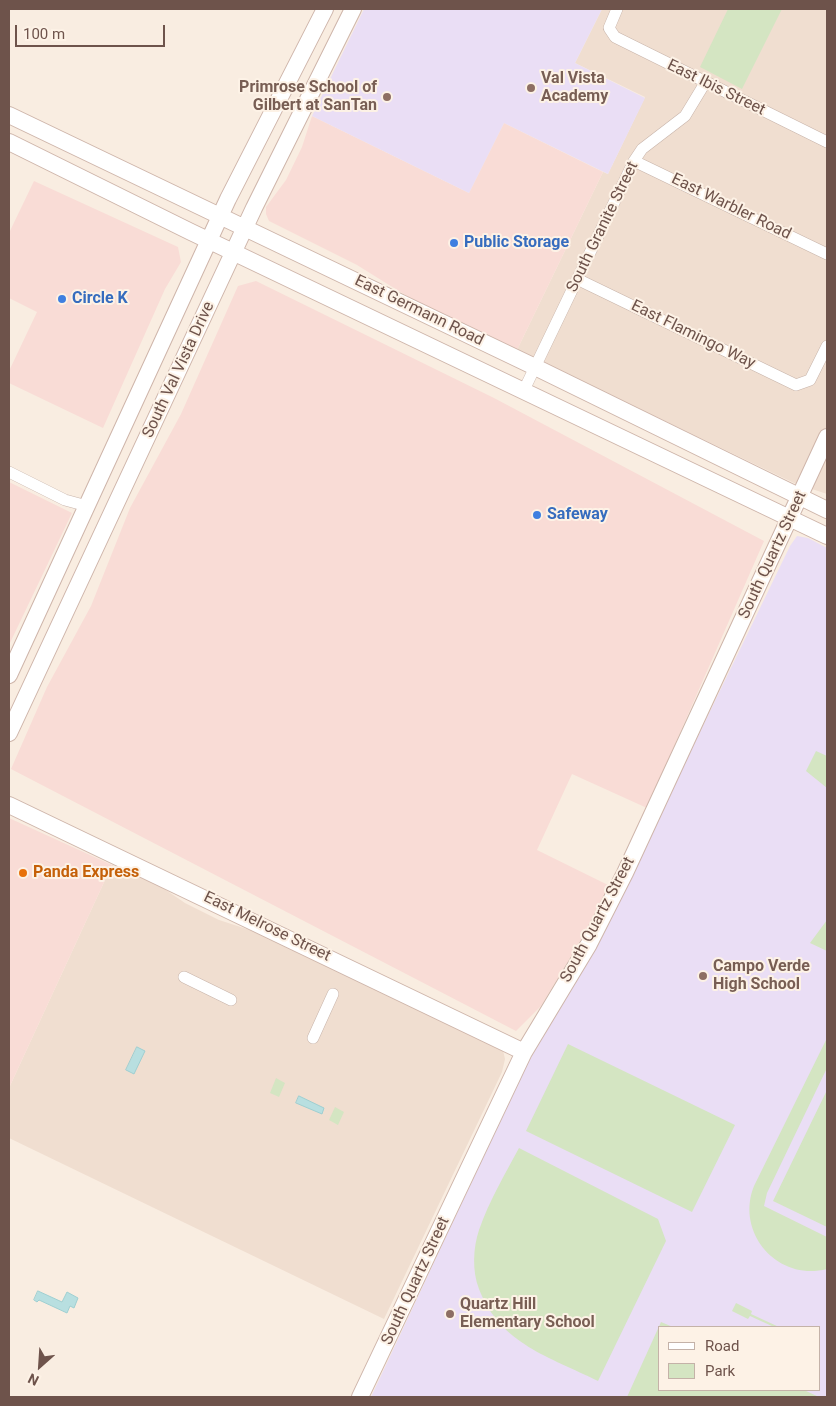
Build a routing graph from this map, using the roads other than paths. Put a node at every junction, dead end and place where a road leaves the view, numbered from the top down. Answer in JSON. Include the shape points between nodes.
{"nodes":[{"id":1,"x":325,"y":9,"type":"edge"},
{"id":2,"x":334,"y":9,"type":"edge"},
{"id":3,"x":617,"y":9,"type":"edge"},
{"id":4,"x":352,"y":12,"type":"edge"},
{"id":5,"x":705,"y":83,"type":"junction"},
{"id":6,"x":9,"y":115,"type":"edge"},
{"id":7,"x":9,"y":142,"type":"edge"},
{"id":8,"x":827,"y":142,"type":"edge"},
{"id":9,"x":634,"y":161,"type":"junction"},
{"id":10,"x":220,"y":216,"type":"junction"},
{"id":11,"x":245,"y":228,"type":"junction"},
{"id":12,"x":209,"y":240,"type":"junction"},
{"id":13,"x":234,"y":252,"type":"junction"},
{"id":14,"x":827,"y":254,"type":"edge"},
{"id":15,"x":577,"y":279,"type":"junction"},
{"id":16,"x":827,"y":346,"type":"edge"},
{"id":17,"x":535,"y":367,"type":"junction"},
{"id":18,"x":524,"y":390,"type":"junction"},
{"id":19,"x":827,"y":437,"type":"edge"},
{"id":20,"x":9,"y":472,"type":"edge"},
{"id":21,"x":800,"y":497,"type":"junction"},
{"id":22,"x":87,"y":506,"type":"junction"},
{"id":23,"x":827,"y":510,"type":"edge"},
{"id":24,"x":110,"y":517,"type":"junction"},
{"id":25,"x":790,"y":520,"type":"junction"},
{"id":26,"x":827,"y":536,"type":"edge"},
{"id":27,"x":9,"y":675,"type":"edge"},
{"id":28,"x":9,"y":733,"type":"edge"},
{"id":29,"x":9,"y":804,"type":"edge"},
{"id":30,"x":184,"y":977,"type":"dead end"},
{"id":31,"x":333,"y":994,"type":"dead end"},
{"id":32,"x":231,"y":1000,"type":"dead end"},
{"id":33,"x":313,"y":1038,"type":"dead end"},
{"id":34,"x":524,"y":1052,"type":"junction"},
{"id":35,"x":360,"y":1397,"type":"edge"}],
"edges":[{"from":1,"to":10,"type":"main road","name":"South Val Vista Drive"},
{"from":2,"to":4,"type":"main road"},
{"from":3,"to":5,"type":"street","name":"East Ibis Street","via":[[609,28],[615,37]]},
{"from":4,"to":11,"type":"main road","name":"South Val Vista Drive"},
{"from":5,"to":8,"type":"street","name":"East Ibis Street"},
{"from":5,"to":9,"type":"street","name":"South Granite Street","via":[[685,116],[642,149]]},
{"from":6,"to":10,"type":"main road","name":"East Germann Road"},
{"from":7,"to":12,"type":"main road","name":"East Germann Road"},
{"from":9,"to":14,"type":"street","name":"East Warbler Road"},
{"from":9,"to":15,"type":"street","name":"South Granite Street"},
{"from":10,"to":11,"type":"main road","name":"East Germann Road"},
{"from":10,"to":12,"type":"main road","name":"South Val Vista Drive"},
{"from":11,"to":13,"type":"main road","name":"South Val Vista Drive"},
{"from":11,"to":17,"type":"main road","name":"East Germann Road"},
{"from":12,"to":13,"type":"main road","name":"East Germann Road"},
{"from":12,"to":22,"type":"main road","name":"South Val Vista Drive"},
{"from":13,"to":18,"type":"main road","name":"East Germann Road"},
{"from":13,"to":24,"type":"main road","name":"South Val Vista Drive"},
{"from":15,"to":16,"type":"street","name":"East Flamingo Way","via":[[796,385],[810,380]]},
{"from":15,"to":17,"type":"street","name":"South Granite Street"},
{"from":17,"to":18,"type":"street","name":"South Granite Street"},
{"from":17,"to":21,"type":"main road","name":"East Germann Road"},
{"from":18,"to":25,"type":"main road","name":"East Germann Road"},
{"from":19,"to":21,"type":"main road","name":"South Quartz Street"},
{"from":20,"to":22,"type":"street","via":[[65,500]]},
{"from":21,"to":23,"type":"main road","name":"East Germann Road"},
{"from":21,"to":25,"type":"main road","name":"South Quartz Street"},
{"from":22,"to":24,"type":"main road"},
{"from":22,"to":27,"type":"main road","name":"South Val Vista Drive"},
{"from":24,"to":28,"type":"main road","name":"South Val Vista Drive"},
{"from":25,"to":26,"type":"main road","name":"East Germann Road"},
{"from":25,"to":34,"type":"main road","name":"South Quartz Street","via":[[604,915]]},
{"from":29,"to":34,"type":"main road","name":"East Melrose Street"},
{"from":30,"to":32,"type":"street"},
{"from":31,"to":33,"type":"street"},
{"from":34,"to":35,"type":"main road","name":"South Quartz Street"}]}
